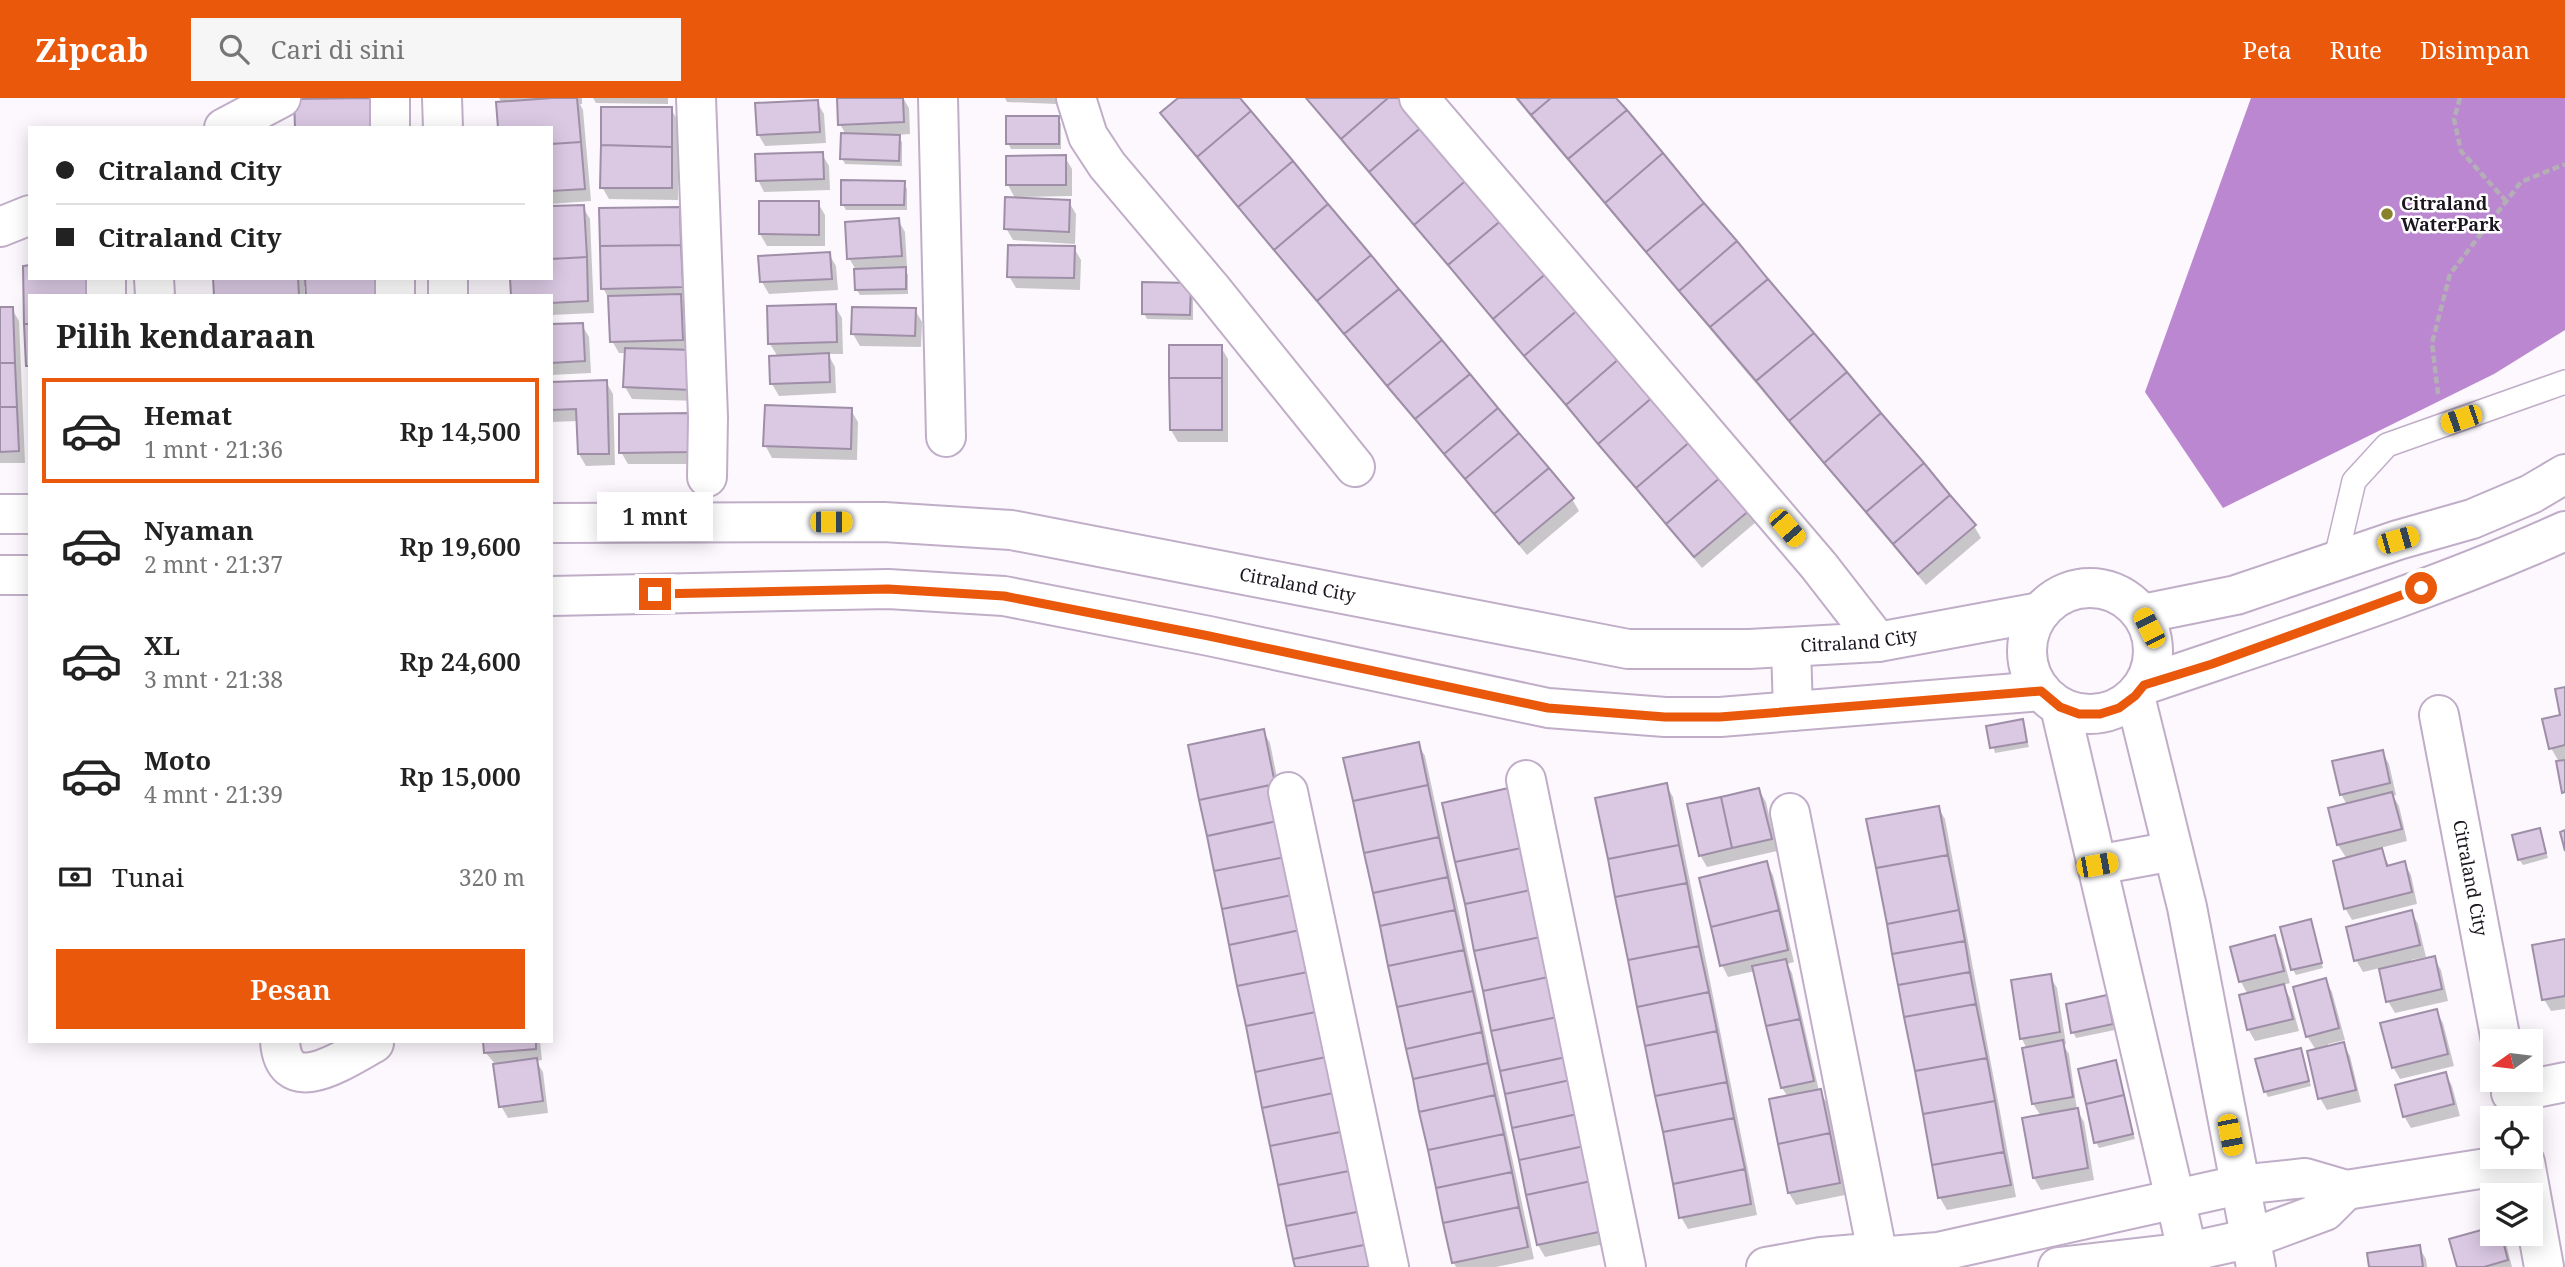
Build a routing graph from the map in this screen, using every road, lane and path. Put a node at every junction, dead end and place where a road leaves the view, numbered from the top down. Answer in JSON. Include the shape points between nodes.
{"nodes":[{"id":1,"x":282,"y":98,"type":"edge"},
{"id":2,"x":390,"y":98,"type":"edge"},
{"id":3,"x":442,"y":98,"type":"edge"},
{"id":4,"x":696,"y":98,"type":"edge"},
{"id":5,"x":938,"y":98,"type":"edge"},
{"id":6,"x":1076,"y":98,"type":"edge"},
{"id":7,"x":1419,"y":98,"type":"edge"},
{"id":8,"x":2459,"y":98,"type":"edge"},
{"id":9,"x":228,"y":126,"type":"edge"},
{"id":10,"x":390,"y":126,"type":"edge"},
{"id":11,"x":443,"y":126,"type":"edge"},
{"id":12,"x":2565,"y":164,"type":"edge"},
{"id":13,"x":2506,"y":202,"type":"junction"},
{"id":14,"x":28,"y":216,"type":"edge"},
{"id":15,"x":0,"y":227,"type":"edge"},
{"id":16,"x":2565,"y":382,"type":"edge"},
{"id":17,"x":2443,"y":426,"type":"junction"},
{"id":18,"x":946,"y":438,"type":"dead end"},
{"id":19,"x":1355,"y":467,"type":"dead end"},
{"id":20,"x":2565,"y":474,"type":"edge"},
{"id":21,"x":707,"y":477,"type":"dead end"},
{"id":22,"x":0,"y":514,"type":"edge"},
{"id":23,"x":28,"y":514,"type":"edge"},
{"id":24,"x":553,"y":523,"type":"edge"},
{"id":25,"x":2565,"y":531,"type":"edge"},
{"id":26,"x":2335,"y":562,"type":"junction"},
{"id":27,"x":0,"y":575,"type":"edge"},
{"id":28,"x":28,"y":575,"type":"edge"},
{"id":29,"x":553,"y":597,"type":"edge"},
{"id":30,"x":2040,"y":612,"type":"junction"},
{"id":31,"x":2142,"y":614,"type":"junction"},
{"id":32,"x":1878,"y":642,"type":"junction"},
{"id":33,"x":1791,"y":647,"type":"junction"},
{"id":34,"x":2140,"y":690,"type":"junction"},
{"id":35,"x":2050,"y":699,"type":"junction"},
{"id":36,"x":1793,"y":711,"type":"junction"},
{"id":37,"x":2439,"y":715,"type":"dead end"},
{"id":38,"x":1526,"y":780,"type":"dead end"},
{"id":39,"x":1288,"y":792,"type":"dead end"},
{"id":40,"x":1790,"y":813,"type":"dead end"},
{"id":41,"x":2173,"y":851,"type":"junction"},
{"id":42,"x":2097,"y":865,"type":"junction"},
{"id":43,"x":2499,"y":1029,"type":"edge"},
{"id":44,"x":280,"y":1043,"type":"edge"},
{"id":45,"x":374,"y":1043,"type":"dead end"},
{"id":46,"x":2565,"y":1082,"type":"edge"},
{"id":47,"x":2512,"y":1097,"type":"edge"},
{"id":48,"x":2480,"y":1167,"type":"edge"},
{"id":49,"x":2526,"y":1169,"type":"edge"},
{"id":50,"x":2239,"y":1185,"type":"junction"},
{"id":51,"x":2346,"y":1190,"type":"junction"},
{"id":52,"x":2176,"y":1200,"type":"junction"},
{"id":53,"x":2254,"y":1252,"type":"edge"},
{"id":54,"x":2190,"y":1260,"type":"edge"},
{"id":55,"x":1879,"y":1262,"type":"edge"},
{"id":56,"x":1389,"y":1267,"type":"edge"},
{"id":57,"x":1626,"y":1267,"type":"edge"},
{"id":58,"x":1766,"y":1267,"type":"edge"},
{"id":59,"x":2059,"y":1267,"type":"edge"},
{"id":60,"x":2544,"y":1267,"type":"edge"}],
"edges":[{"from":1,"to":9,"type":"street"},
{"from":2,"to":10,"type":"street"},
{"from":3,"to":11,"type":"street"},
{"from":4,"to":21,"type":"street"},
{"from":5,"to":18,"type":"street"},
{"from":6,"to":19,"type":"street","via":[[1088,136],[1107,165]]},
{"from":7,"to":32,"type":"street","via":[[1819,566]]},
{"from":8,"to":13,"type":"path","via":[[2454,119],[2461,150]]},
{"from":12,"to":13,"type":"path","via":[[2521,182]]},
{"from":13,"to":17,"type":"path","via":[[2450,274],[2432,343]]},
{"from":14,"to":15,"type":"street"},
{"from":16,"to":17,"type":"lane"},
{"from":17,"to":26,"type":"lane","via":[[2387,445],[2354,481]]},
{"from":20,"to":26,"type":"street","via":[[2472,519]]},
{"from":22,"to":23,"type":"street"},
{"from":24,"to":33,"type":"street","name":"Citraland City","via":[[884,522],[1011,530],[1628,649]]},
{"from":25,"to":34,"type":"street","via":[[2474,569]]},
{"from":26,"to":31,"type":"street","via":[[2236,595]]},
{"from":27,"to":28,"type":"street"},
{"from":29,"to":36,"type":"street","via":[[888,589],[1004,596],[1548,708],[1665,717]]},
{"from":30,"to":31,"type":"street","name":"Citraland City","via":[[2067,592],[2100,588],[2116,593]]},
{"from":30,"to":32,"type":"street","name":"Citraland City"},
{"from":30,"to":35,"type":"street","via":[[2030,631],[2027,652],[2031,672]]},
{"from":31,"to":34,"type":"street","via":[[2153,642],[2152,664]]},
{"from":32,"to":33,"type":"street","name":"Citraland City"},
{"from":33,"to":36,"type":"street"},
{"from":34,"to":35,"type":"street","via":[[2119,708],[2100,714],[2079,714]]},
{"from":34,"to":41,"type":"street"},
{"from":35,"to":36,"type":"street"},
{"from":35,"to":42,"type":"street"},
{"from":37,"to":43,"type":"street","name":"Citraland City"},
{"from":38,"to":57,"type":"street"},
{"from":39,"to":56,"type":"street"},
{"from":40,"to":55,"type":"street"},
{"from":41,"to":42,"type":"street"},
{"from":41,"to":50,"type":"street"},
{"from":42,"to":52,"type":"street"},
{"from":44,"to":45,"type":"street","via":[[293,1071],[302,1075],[328,1068]]},
{"from":46,"to":47,"type":"street"},
{"from":48,"to":51,"type":"street"},
{"from":49,"to":60,"type":"street"},
{"from":50,"to":51,"type":"street","via":[[2305,1178]]},
{"from":50,"to":52,"type":"street"},
{"from":50,"to":53,"type":"street"},
{"from":51,"to":53,"type":"street","via":[[2325,1211]]},
{"from":52,"to":54,"type":"street"},
{"from":52,"to":55,"type":"street"},
{"from":53,"to":54,"type":"street"},
{"from":54,"to":59,"type":"street"},
{"from":55,"to":58,"type":"street","via":[[1857,1254]]}]}
